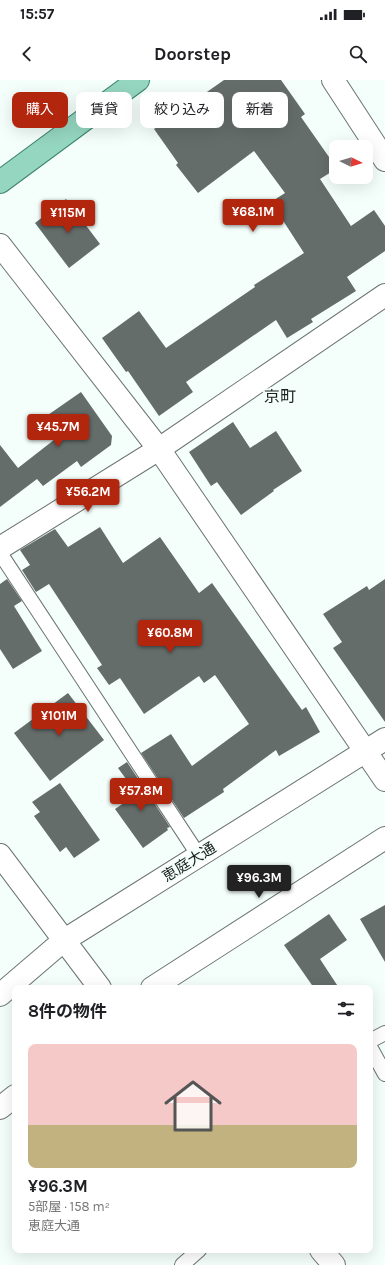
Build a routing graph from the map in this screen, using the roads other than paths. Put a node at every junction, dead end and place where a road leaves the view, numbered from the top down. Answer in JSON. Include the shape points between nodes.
{"nodes":[{"id":1,"x":138,"y":80,"type":"edge"},
{"id":2,"x":333,"y":80,"type":"edge"},
{"id":3,"x":385,"y":160,"type":"edge"},
{"id":4,"x":0,"y":182,"type":"edge"},
{"id":5,"x":0,"y":245,"type":"edge"},
{"id":6,"x":385,"y":295,"type":"edge"},
{"id":7,"x":159,"y":449,"type":"junction"},
{"id":8,"x":0,"y":548,"type":"edge"},
{"id":9,"x":0,"y":553,"type":"edge"},
{"id":10,"x":385,"y":739,"type":"edge"},
{"id":11,"x":366,"y":751,"type":"junction"},
{"id":12,"x":385,"y":780,"type":"edge"},
{"id":13,"x":385,"y":838,"type":"edge"},
{"id":14,"x":0,"y":855,"type":"edge"},
{"id":15,"x":199,"y":856,"type":"junction"},
{"id":16,"x":63,"y":941,"type":"junction"},
{"id":17,"x":98,"y":985,"type":"edge"},
{"id":18,"x":157,"y":985,"type":"edge"},
{"id":19,"x":0,"y":995,"type":"edge"},
{"id":20,"x":385,"y":1032,"type":"edge"},
{"id":21,"x":373,"y":1039,"type":"edge"},
{"id":22,"x":373,"y":1052,"type":"edge"},
{"id":23,"x":385,"y":1074,"type":"edge"},
{"id":24,"x":12,"y":1098,"type":"edge"},
{"id":25,"x":0,"y":1108,"type":"edge"},
{"id":26,"x":196,"y":1253,"type":"edge"},
{"id":27,"x":324,"y":1253,"type":"edge"},
{"id":28,"x":182,"y":1265,"type":"edge"},
{"id":29,"x":334,"y":1265,"type":"edge"}],
"edges":[{"from":1,"to":4,"type":"main road"},
{"from":2,"to":3,"type":"street"},
{"from":5,"to":7,"type":"street"},
{"from":6,"to":7,"type":"street"},
{"from":7,"to":8,"type":"street"},
{"from":7,"to":11,"type":"street"},
{"from":9,"to":15,"type":"lane"},
{"from":10,"to":11,"type":"street","name":"恵庭大通"},
{"from":11,"to":12,"type":"street"},
{"from":11,"to":15,"type":"street","name":"恵庭大通"},
{"from":13,"to":18,"type":"street"},
{"from":14,"to":16,"type":"street"},
{"from":15,"to":16,"type":"street","name":"恵庭大通"},
{"from":16,"to":17,"type":"street"},
{"from":16,"to":19,"type":"street","name":"恵庭大通"},
{"from":20,"to":21,"type":"lane"},
{"from":22,"to":23,"type":"lane"},
{"from":24,"to":25,"type":"street"},
{"from":26,"to":28,"type":"lane"},
{"from":27,"to":29,"type":"street"}]}
